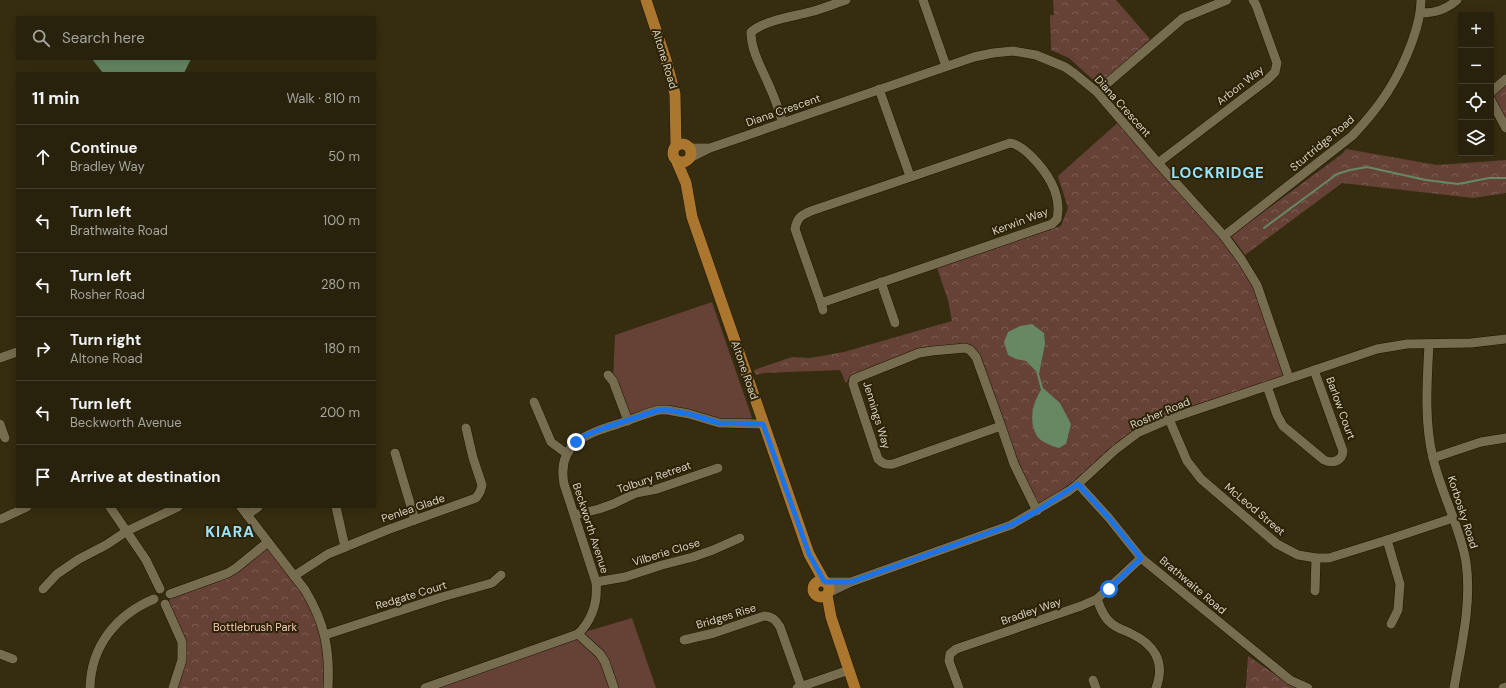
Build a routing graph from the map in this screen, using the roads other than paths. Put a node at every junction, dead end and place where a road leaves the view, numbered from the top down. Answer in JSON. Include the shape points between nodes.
{"nodes":[{"id":1,"x":646,"y":0,"type":"edge"},
{"id":2,"x":846,"y":0,"type":"edge"},
{"id":3,"x":923,"y":0,"type":"edge"},
{"id":4,"x":1227,"y":0,"type":"edge"},
{"id":5,"x":1253,"y":0,"type":"edge"},
{"id":6,"x":1421,"y":0,"type":"edge"},
{"id":7,"x":1457,"y":0,"type":"edge"},
{"id":8,"x":1421,"y":13,"type":"junction"},
{"id":9,"x":946,"y":66,"type":"junction"},
{"id":10,"x":1506,"y":79,"type":"edge"},
{"id":11,"x":879,"y":89,"type":"junction"},
{"id":12,"x":1494,"y":89,"type":"edge"},
{"id":13,"x":1097,"y":92,"type":"junction"},
{"id":14,"x":1494,"y":106,"type":"edge"},
{"id":15,"x":783,"y":123,"type":"junction"},
{"id":16,"x":1506,"y":128,"type":"edge"},
{"id":17,"x":686,"y":151,"type":"junction"},
{"id":18,"x":678,"y":162,"type":"junction"},
{"id":19,"x":1158,"y":163,"type":"junction"},
{"id":20,"x":910,"y":176,"type":"junction"},
{"id":21,"x":686,"y":184,"type":"junction"},
{"id":22,"x":1224,"y":236,"type":"junction"},
{"id":23,"x":881,"y":282,"type":"junction"},
{"id":24,"x":895,"y":323,"type":"dead end"},
{"id":25,"x":1506,"y":339,"type":"edge"},
{"id":26,"x":1429,"y":344,"type":"junction"},
{"id":27,"x":16,"y":352,"type":"edge"},
{"id":28,"x":0,"y":358,"type":"edge"},
{"id":29,"x":1314,"y":370,"type":"junction"},
{"id":30,"x":608,"y":375,"type":"dead end"},
{"id":31,"x":1289,"y":378,"type":"junction"},
{"id":32,"x":1267,"y":386,"type":"junction"},
{"id":33,"x":534,"y":402,"type":"dead end"},
{"id":34,"x":762,"y":419,"type":"junction"},
{"id":35,"x":1169,"y":420,"type":"junction"},
{"id":36,"x":628,"y":421,"type":"junction"},
{"id":37,"x":0,"y":424,"type":"edge"},
{"id":38,"x":1001,"y":426,"type":"junction"},
{"id":39,"x":466,"y":428,"type":"dead end"},
{"id":40,"x":5,"y":438,"type":"dead end"},
{"id":41,"x":1506,"y":438,"type":"edge"},
{"id":42,"x":395,"y":453,"type":"dead end"},
{"id":43,"x":567,"y":454,"type":"junction"},
{"id":44,"x":1433,"y":458,"type":"junction"},
{"id":45,"x":718,"y":468,"type":"dead end"},
{"id":46,"x":1078,"y":484,"type":"junction"},
{"id":47,"x":25,"y":508,"type":"edge"},
{"id":48,"x":111,"y":508,"type":"edge"},
{"id":49,"x":176,"y":508,"type":"edge"},
{"id":50,"x":242,"y":508,"type":"edge"},
{"id":51,"x":257,"y":508,"type":"edge"},
{"id":52,"x":336,"y":508,"type":"edge"},
{"id":53,"x":1037,"y":511,"type":"junction"},
{"id":54,"x":247,"y":515,"type":"junction"},
{"id":55,"x":575,"y":515,"type":"junction"},
{"id":56,"x":1453,"y":518,"type":"junction"},
{"id":57,"x":1,"y":519,"type":"edge"},
{"id":58,"x":415,"y":520,"type":"junction"},
{"id":59,"x":127,"y":532,"type":"junction"},
{"id":60,"x":740,"y":538,"type":"dead end"},
{"id":61,"x":1387,"y":540,"type":"junction"},
{"id":62,"x":268,"y":542,"type":"junction"},
{"id":63,"x":345,"y":546,"type":"junction"},
{"id":64,"x":1141,"y":558,"type":"junction"},
{"id":65,"x":1316,"y":558,"type":"junction"},
{"id":66,"x":501,"y":575,"type":"dead end"},
{"id":67,"x":294,"y":576,"type":"junction"},
{"id":68,"x":596,"y":582,"type":"junction"},
{"id":69,"x":160,"y":588,"type":"junction"},
{"id":70,"x":43,"y":589,"type":"dead end"},
{"id":71,"x":823,"y":589,"type":"junction"},
{"id":72,"x":1315,"y":591,"type":"dead end"},
{"id":73,"x":170,"y":594,"type":"junction"},
{"id":74,"x":154,"y":599,"type":"junction"},
{"id":75,"x":1097,"y":599,"type":"junction"},
{"id":76,"x":165,"y":604,"type":"junction"},
{"id":77,"x":1391,"y":624,"type":"dead end"},
{"id":78,"x":578,"y":634,"type":"junction"},
{"id":79,"x":325,"y":635,"type":"junction"},
{"id":80,"x":684,"y":640,"type":"dead end"},
{"id":81,"x":0,"y":654,"type":"edge"},
{"id":82,"x":13,"y":659,"type":"dead end"},
{"id":83,"x":849,"y":670,"type":"junction"},
{"id":84,"x":1156,"y":686,"type":"edge"},
{"id":85,"x":799,"y":687,"type":"edge"},
{"id":86,"x":1506,"y":687,"type":"edge"},
{"id":87,"x":90,"y":688,"type":"edge"},
{"id":88,"x":173,"y":688,"type":"edge"},
{"id":89,"x":328,"y":688,"type":"edge"},
{"id":90,"x":425,"y":688,"type":"edge"},
{"id":91,"x":614,"y":688,"type":"edge"},
{"id":92,"x":855,"y":688,"type":"edge"},
{"id":93,"x":959,"y":688,"type":"edge"},
{"id":94,"x":1166,"y":688,"type":"edge"},
{"id":95,"x":1308,"y":688,"type":"edge"},
{"id":96,"x":1454,"y":688,"type":"edge"},
{"id":97,"x":1503,"y":688,"type":"edge"}],
"edges":[{"from":1,"to":17,"type":"main road","name":"Altone Road","via":[[672,79],[676,119]]},
{"from":2,"to":15,"type":"street","via":[[751,32],[757,58]]},
{"from":3,"to":9,"type":"street"},
{"from":4,"to":13,"type":"street","via":[[1183,18]]},
{"from":5,"to":19,"type":"street","name":"Arbon Way","via":[[1277,62],[1276,72]]},
{"from":6,"to":8,"type":"street","name":"Sturtridge Road"},
{"from":7,"to":8,"type":"street","via":[[1438,12]]},
{"from":8,"to":22,"type":"street","name":"Sturtridge Road","via":[[1399,73],[1370,117],[1352,136]]},
{"from":9,"to":11,"type":"street","name":"Diana Crescent"},
{"from":9,"to":13,"type":"street","name":"Diana Crescent","via":[[993,53],[1013,51],[1051,60],[1070,70]]},
{"from":10,"to":12,"type":"street"},
{"from":11,"to":15,"type":"street","name":"Diana Crescent"},
{"from":11,"to":20,"type":"street"},
{"from":13,"to":19,"type":"street","name":"Diana Crescent"},
{"from":14,"to":16,"type":"street"},
{"from":15,"to":17,"type":"street","name":"Diana Crescent","via":[[710,148]]},
{"from":17,"to":18,"type":"main road","via":[[684,162]]},
{"from":17,"to":18,"type":"main road","name":"Altone Road","via":[[673,151]]},
{"from":17,"to":21,"type":"main road","name":"Altone Road"},
{"from":18,"to":21,"type":"main road","name":"Altone Road"},
{"from":19,"to":22,"type":"street","name":"Diana Crescent"},
{"from":20,"to":23,"type":"street","name":"Kerwin Way","via":[[811,211],[796,222],[795,230],[822,307]]},
{"from":20,"to":23,"type":"street","name":"Kerwin Way","via":[[1010,143],[1015,144],[1039,164],[1049,177],[1058,203],[1057,220],[1052,224]]},
{"from":21,"to":34,"type":"main road","name":"Altone Road","via":[[692,217]]},
{"from":22,"to":31,"type":"street","name":"Diana Crescent","via":[[1257,285]]},
{"from":23,"to":24,"type":"street"},
{"from":25,"to":26,"type":"street","name":"Rosher Road"},
{"from":26,"to":29,"type":"street","name":"Rosher Road","via":[[1377,349]]},
{"from":26,"to":44,"type":"street","name":"Korbosky Road","via":[[1426,409]]},
{"from":27,"to":28,"type":"street"},
{"from":29,"to":31,"type":"street","name":"Rosher Road"},
{"from":29,"to":32,"type":"street","name":"Barlow Court","via":[[1344,451],[1340,459],[1332,463],[1324,460],[1283,426]]},
{"from":30,"to":36,"type":"street","via":[[613,381]]},
{"from":31,"to":32,"type":"street","name":"Rosher Road"},
{"from":32,"to":35,"type":"street","name":"Rosher Road"},
{"from":33,"to":43,"type":"street","via":[[551,442]]},
{"from":34,"to":36,"type":"street","name":"Beckworth Avenue","via":[[719,423],[667,410],[651,412]]},
{"from":34,"to":71,"type":"main road","name":"Altone Road"},
{"from":35,"to":46,"type":"street","name":"Rosher Road","via":[[1139,432]]},
{"from":35,"to":65,"type":"street","name":"McLeod Street","via":[[1187,461],[1200,478],[1276,544],[1298,555]]},
{"from":36,"to":43,"type":"street","name":"Beckworth Avenue","via":[[584,436]]},
{"from":37,"to":40,"type":"street"},
{"from":38,"to":38,"type":"street","name":"Jennings Way","via":[[887,465],[878,459],[853,384],[854,379],[919,353],[965,348],[976,357]]},
{"from":38,"to":53,"type":"street","name":"Jennings Way","via":[[1014,464]]},
{"from":39,"to":58,"type":"street","name":"Penlea Glade","via":[[482,485],[480,492],[471,501]]},
{"from":41,"to":44,"type":"street","via":[[1481,442]]},
{"from":42,"to":58,"type":"street"},
{"from":43,"to":55,"type":"street","name":"Beckworth Avenue","via":[[562,474]]},
{"from":44,"to":56,"type":"street","name":"Korbosky Road"},
{"from":45,"to":55,"type":"street","name":"Tolbury Retreat"},
{"from":46,"to":53,"type":"street","name":"Rosher Road"},
{"from":46,"to":64,"type":"street","name":"Brathwaite Road"},
{"from":47,"to":57,"type":"street"},
{"from":48,"to":59,"type":"street"},
{"from":49,"to":59,"type":"street"},
{"from":50,"to":54,"type":"street"},
{"from":51,"to":54,"type":"street"},
{"from":52,"to":63,"type":"street"},
{"from":53,"to":71,"type":"street","name":"Rosher Road","via":[[1011,525],[851,582]]},
{"from":54,"to":62,"type":"street"},
{"from":55,"to":68,"type":"street","name":"Beckworth Avenue"},
{"from":56,"to":61,"type":"street","name":"McLeod Street"},
{"from":56,"to":96,"type":"street","name":"Korbosky Road","via":[[1466,563],[1467,584],[1464,628]]},
{"from":58,"to":63,"type":"street","name":"Penlea Glade"},
{"from":59,"to":69,"type":"street","via":[[146,560]]},
{"from":59,"to":70,"type":"street","via":[[68,566]]},
{"from":60,"to":68,"type":"street","name":"Vilberie Close","via":[[693,557],[625,577]]},
{"from":61,"to":65,"type":"street","name":"McLeod Street","via":[[1341,555]]},
{"from":61,"to":77,"type":"street","via":[[1400,584],[1398,610]]},
{"from":62,"to":67,"type":"street"},
{"from":62,"to":73,"type":"street","via":[[232,570]]},
{"from":63,"to":67,"type":"street","name":"Penlea Glade","via":[[318,559]]},
{"from":64,"to":75,"type":"street","name":"Bradley Way"},
{"from":64,"to":95,"type":"street","name":"Brathwaite Road","via":[[1285,677]]},
{"from":65,"to":72,"type":"street"},
{"from":66,"to":79,"type":"street","name":"Redgate Court","via":[[492,583]]},
{"from":67,"to":79,"type":"street","via":[[312,602]]},
{"from":68,"to":78,"type":"street","name":"Beckworth Avenue","via":[[595,606]]},
{"from":69,"to":73,"type":"street","via":[[166,589]]},
{"from":69,"to":74,"type":"street"},
{"from":71,"to":83,"type":"main road","name":"Altone Road"},
{"from":73,"to":76,"type":"street","via":[[170,600]]},
{"from":74,"to":76,"type":"street","via":[[158,604]]},
{"from":74,"to":87,"type":"street","via":[[137,608],[107,634],[92,667]]},
{"from":75,"to":84,"type":"street","via":[[1109,622],[1152,648],[1160,670]]},
{"from":75,"to":93,"type":"street","name":"Bradley Way","via":[[956,649],[950,654],[949,661]]},
{"from":76,"to":88,"type":"street","via":[[182,642],[182,660]]},
{"from":78,"to":90,"type":"street"},
{"from":78,"to":91,"type":"street","via":[[600,654]]},
{"from":79,"to":89,"type":"street"},
{"from":80,"to":85,"type":"street","name":"Bridges Rise","via":[[764,616],[771,617],[780,627]]},
{"from":81,"to":82,"type":"street"},
{"from":83,"to":85,"type":"street"},
{"from":83,"to":92,"type":"main road","name":"Altone Road"},
{"from":84,"to":94,"type":"street"},
{"from":86,"to":97,"type":"street"}]}
